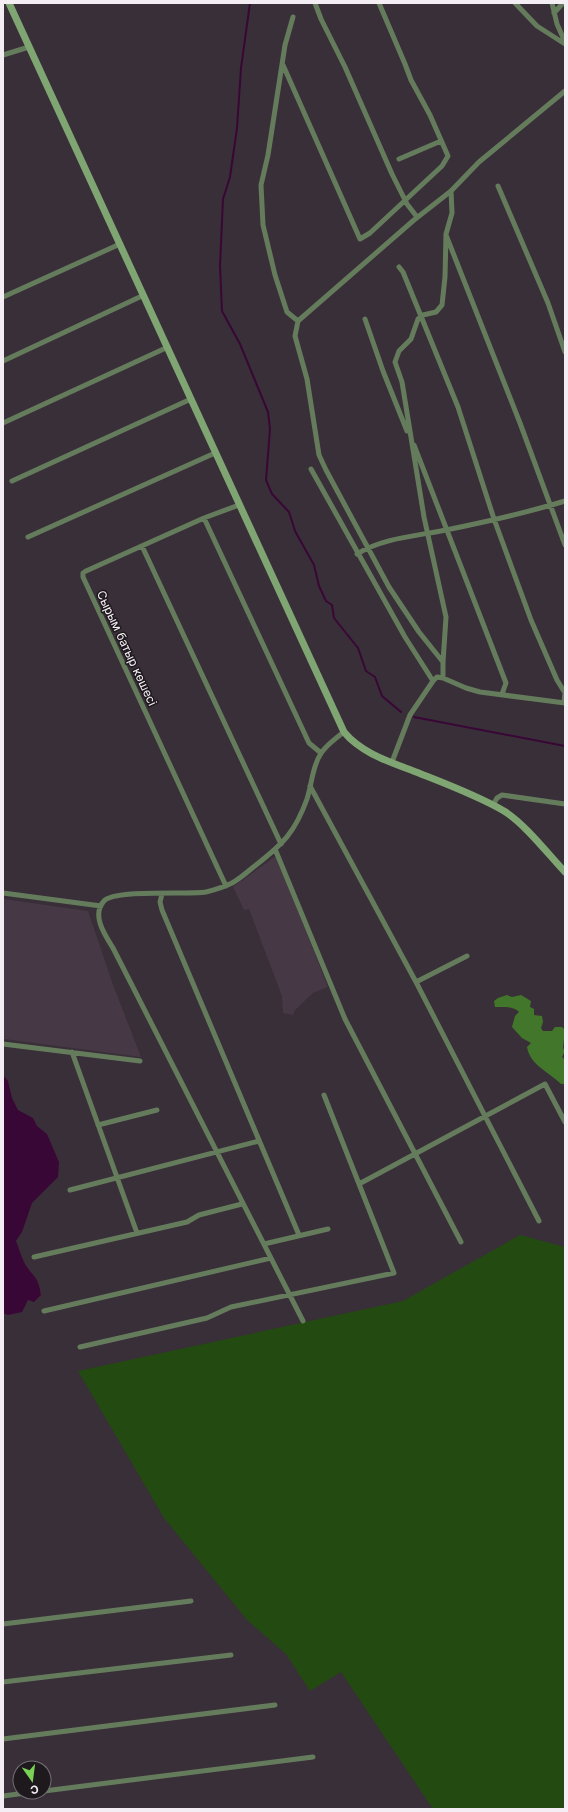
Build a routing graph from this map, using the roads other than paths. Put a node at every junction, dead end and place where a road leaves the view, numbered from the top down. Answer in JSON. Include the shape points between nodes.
{"nodes":[{"id":1,"x":9,"y":3,"type":"edge"},
{"id":2,"x":315,"y":3,"type":"edge"},
{"id":3,"x":379,"y":3,"type":"edge"},
{"id":4,"x":515,"y":3,"type":"edge"},
{"id":5,"x":552,"y":3,"type":"edge"},
{"id":6,"x":563,"y":3,"type":"edge"},
{"id":7,"x":554,"y":13,"type":"junction"},
{"id":8,"x":293,"y":17,"type":"dead end"},
{"id":9,"x":565,"y":43,"type":"edge"},
{"id":10,"x":29,"y":48,"type":"junction"},
{"id":11,"x":3,"y":55,"type":"edge"},
{"id":12,"x":283,"y":65,"type":"junction"},
{"id":13,"x":565,"y":91,"type":"edge"},
{"id":14,"x":440,"y":140,"type":"junction"},
{"id":15,"x":398,"y":159,"type":"dead end"},
{"id":16,"x":498,"y":186,"type":"dead end"},
{"id":17,"x":451,"y":191,"type":"junction"},
{"id":18,"x":406,"y":200,"type":"junction"},
{"id":19,"x":417,"y":217,"type":"junction"},
{"id":20,"x":446,"y":234,"type":"junction"},
{"id":21,"x":120,"y":244,"type":"junction"},
{"id":22,"x":399,"y":267,"type":"dead end"},
{"id":23,"x":144,"y":295,"type":"junction"},
{"id":24,"x":3,"y":297,"type":"edge"},
{"id":25,"x":420,"y":317,"type":"junction"},
{"id":26,"x":364,"y":319,"type":"dead end"},
{"id":27,"x":298,"y":321,"type":"junction"},
{"id":28,"x":168,"y":347,"type":"junction"},
{"id":29,"x":565,"y":352,"type":"edge"},
{"id":30,"x":3,"y":361,"type":"edge"},
{"id":31,"x":191,"y":398,"type":"junction"},
{"id":32,"x":3,"y":423,"type":"edge"},
{"id":33,"x":411,"y":441,"type":"junction"},
{"id":34,"x":215,"y":453,"type":"junction"},
{"id":35,"x":310,"y":469,"type":"dead end"},
{"id":36,"x":12,"y":481,"type":"dead end"},
{"id":37,"x":565,"y":501,"type":"edge"},
{"id":38,"x":239,"y":505,"type":"junction"},
{"id":39,"x":550,"y":506,"type":"junction"},
{"id":40,"x":204,"y":518,"type":"junction"},
{"id":41,"x":494,"y":519,"type":"junction"},
{"id":42,"x":446,"y":530,"type":"junction"},
{"id":43,"x":428,"y":533,"type":"junction"},
{"id":44,"x":28,"y":537,"type":"dead end"},
{"id":45,"x":565,"y":545,"type":"edge"},
{"id":46,"x":142,"y":546,"type":"junction"},
{"id":47,"x":366,"y":548,"type":"junction"},
{"id":48,"x":357,"y":554,"type":"junction"},
{"id":49,"x":443,"y":662,"type":"junction"},
{"id":50,"x":443,"y":678,"type":"junction"},
{"id":51,"x":433,"y":681,"type":"junction"},
{"id":52,"x":502,"y":694,"type":"junction"},
{"id":53,"x":565,"y":703,"type":"edge"},
{"id":54,"x":344,"y":732,"type":"junction"},
{"id":55,"x":320,"y":753,"type":"junction"},
{"id":56,"x":392,"y":762,"type":"junction"},
{"id":57,"x":310,"y":786,"type":"junction"},
{"id":58,"x":565,"y":804,"type":"edge"},
{"id":59,"x":493,"y":805,"type":"junction"},
{"id":60,"x":281,"y":844,"type":"junction"},
{"id":61,"x":275,"y":849,"type":"junction"},
{"id":62,"x":565,"y":872,"type":"edge"},
{"id":63,"x":226,"y":886,"type":"junction"},
{"id":64,"x":3,"y":893,"type":"edge"},
{"id":65,"x":162,"y":894,"type":"junction"},
{"id":66,"x":101,"y":906,"type":"junction"},
{"id":67,"x":467,"y":956,"type":"dead end"},
{"id":68,"x":416,"y":982,"type":"junction"},
{"id":69,"x":3,"y":1044,"type":"edge"},
{"id":70,"x":72,"y":1052,"type":"junction"},
{"id":71,"x":140,"y":1061,"type":"dead end"},
{"id":72,"x":324,"y":1095,"type":"dead end"},
{"id":73,"x":157,"y":1110,"type":"dead end"},
{"id":74,"x":486,"y":1116,"type":"junction"},
{"id":75,"x":565,"y":1122,"type":"edge"},
{"id":76,"x":98,"y":1125,"type":"junction"},
{"id":77,"x":259,"y":1141,"type":"junction"},
{"id":78,"x":216,"y":1152,"type":"junction"},
{"id":79,"x":415,"y":1154,"type":"junction"},
{"id":80,"x":117,"y":1178,"type":"junction"},
{"id":81,"x":359,"y":1184,"type":"junction"},
{"id":82,"x":70,"y":1190,"type":"dead end"},
{"id":83,"x":242,"y":1204,"type":"junction"},
{"id":84,"x":539,"y":1222,"type":"dead end"},
{"id":85,"x":328,"y":1229,"type":"dead end"},
{"id":86,"x":137,"y":1233,"type":"junction"},
{"id":87,"x":299,"y":1235,"type":"junction"},
{"id":88,"x":461,"y":1242,"type":"dead end"},
{"id":89,"x":264,"y":1244,"type":"junction"},
{"id":90,"x":34,"y":1258,"type":"dead end"},
{"id":91,"x":271,"y":1258,"type":"junction"},
{"id":92,"x":290,"y":1295,"type":"junction"},
{"id":93,"x":44,"y":1311,"type":"dead end"},
{"id":94,"x":303,"y":1321,"type":"dead end"},
{"id":95,"x":80,"y":1347,"type":"dead end"},
{"id":96,"x":191,"y":1601,"type":"dead end"},
{"id":97,"x":3,"y":1624,"type":"edge"},
{"id":98,"x":231,"y":1655,"type":"dead end"},
{"id":99,"x":3,"y":1682,"type":"edge"},
{"id":100,"x":275,"y":1705,"type":"dead end"},
{"id":101,"x":3,"y":1738,"type":"edge"},
{"id":102,"x":313,"y":1757,"type":"dead end"},
{"id":103,"x":52,"y":1790,"type":"edge"}],
"edges":[{"from":1,"to":10,"type":"main road"},
{"from":2,"to":18,"type":"street"},
{"from":3,"to":14,"type":"street","via":[[411,80]]},
{"from":4,"to":9,"type":"street","via":[[537,26]]},
{"from":5,"to":7,"type":"street"},
{"from":6,"to":7,"type":"street"},
{"from":7,"to":9,"type":"street"},
{"from":8,"to":12,"type":"street","via":[[285,45]]},
{"from":10,"to":11,"type":"street"},
{"from":10,"to":21,"type":"main road"},
{"from":12,"to":18,"type":"street","via":[[360,239]]},
{"from":12,"to":27,"type":"street","via":[[261,185],[263,225],[287,312]]},
{"from":13,"to":17,"type":"street","via":[[480,162]]},
{"from":14,"to":15,"type":"street"},
{"from":14,"to":18,"type":"street","via":[[448,156],[442,166]]},
{"from":16,"to":29,"type":"street","via":[[548,303]]},
{"from":17,"to":19,"type":"street"},
{"from":17,"to":20,"type":"street","via":[[452,213]]},
{"from":18,"to":19,"type":"street"},
{"from":19,"to":27,"type":"street"},
{"from":20,"to":25,"type":"street","via":[[442,305],[436,312]]},
{"from":20,"to":39,"type":"street"},
{"from":21,"to":23,"type":"main road"},
{"from":21,"to":24,"type":"street"},
{"from":22,"to":25,"type":"street"},
{"from":23,"to":28,"type":"main road"},
{"from":23,"to":30,"type":"street"},
{"from":25,"to":33,"type":"street","via":[[395,362],[402,382]]},
{"from":25,"to":41,"type":"street","via":[[458,407]]},
{"from":26,"to":33,"type":"street"},
{"from":27,"to":47,"type":"street","via":[[296,336],[307,379],[319,455]]},
{"from":28,"to":31,"type":"main road"},
{"from":28,"to":32,"type":"street"},
{"from":31,"to":34,"type":"main road"},
{"from":31,"to":36,"type":"street"},
{"from":33,"to":42,"type":"street"},
{"from":33,"to":43,"type":"street"},
{"from":34,"to":38,"type":"main road"},
{"from":34,"to":44,"type":"street"},
{"from":35,"to":48,"type":"street"},
{"from":37,"to":39,"type":"street"},
{"from":38,"to":40,"type":"street","name":"Сырым батыр көшесі"},
{"from":38,"to":54,"type":"main road"},
{"from":39,"to":41,"type":"street"},
{"from":39,"to":45,"type":"street"},
{"from":40,"to":46,"type":"street","name":"Сырым батыр көшесі"},
{"from":40,"to":55,"type":"street","via":[[309,744]]},
{"from":41,"to":42,"type":"street"},
{"from":41,"to":53,"type":"street","via":[[531,620],[564,693]]},
{"from":42,"to":43,"type":"street"},
{"from":42,"to":52,"type":"street","via":[[506,683]]},
{"from":43,"to":47,"type":"street"},
{"from":43,"to":49,"type":"street","via":[[446,617]]},
{"from":46,"to":60,"type":"street"},
{"from":46,"to":63,"type":"street","name":"Сырым батыр көшесі","via":[[86,571],[83,577]]},
{"from":47,"to":48,"type":"street"},
{"from":47,"to":49,"type":"street","via":[[407,616]]},
{"from":48,"to":51,"type":"street"},
{"from":49,"to":50,"type":"street"},
{"from":50,"to":51,"type":"street","via":[[437,677]]},
{"from":50,"to":52,"type":"street","via":[[480,692]]},
{"from":51,"to":56,"type":"street","via":[[410,716]]},
{"from":52,"to":53,"type":"street"},
{"from":54,"to":55,"type":"street"},
{"from":54,"to":56,"type":"main road","via":[[363,749]]},
{"from":55,"to":57,"type":"street"},
{"from":56,"to":59,"type":"main road"},
{"from":57,"to":60,"type":"street","via":[[300,815],[292,831]]},
{"from":57,"to":68,"type":"street"},
{"from":58,"to":59,"type":"street","via":[[502,796],[497,798]]},
{"from":59,"to":62,"type":"main road","via":[[517,821]]},
{"from":60,"to":61,"type":"street"},
{"from":61,"to":63,"type":"street"},
{"from":61,"to":79,"type":"street","via":[[342,1012]]},
{"from":63,"to":65,"type":"street","via":[[206,892]]},
{"from":64,"to":66,"type":"street"},
{"from":65,"to":66,"type":"street","via":[[112,896]]},
{"from":65,"to":77,"type":"street","via":[[162,910]]},
{"from":66,"to":78,"type":"street","via":[[101,927]]},
{"from":67,"to":68,"type":"street"},
{"from":68,"to":74,"type":"street"},
{"from":69,"to":70,"type":"street"},
{"from":70,"to":71,"type":"street"},
{"from":70,"to":76,"type":"street"},
{"from":72,"to":81,"type":"street"},
{"from":73,"to":76,"type":"street"},
{"from":74,"to":75,"type":"street","via":[[545,1084]]},
{"from":74,"to":79,"type":"street"},
{"from":74,"to":84,"type":"street"},
{"from":76,"to":80,"type":"street"},
{"from":77,"to":78,"type":"street"},
{"from":77,"to":87,"type":"street"},
{"from":78,"to":80,"type":"street"},
{"from":78,"to":83,"type":"street"},
{"from":79,"to":81,"type":"street"},
{"from":79,"to":88,"type":"street"},
{"from":80,"to":82,"type":"street"},
{"from":80,"to":86,"type":"street"},
{"from":81,"to":92,"type":"street","via":[[394,1273]]},
{"from":83,"to":86,"type":"street","via":[[199,1215],[186,1222]]},
{"from":83,"to":89,"type":"street"},
{"from":85,"to":87,"type":"street"},
{"from":86,"to":90,"type":"street"},
{"from":87,"to":89,"type":"street"},
{"from":89,"to":91,"type":"street"},
{"from":91,"to":92,"type":"street"},
{"from":91,"to":93,"type":"street"},
{"from":92,"to":94,"type":"street"},
{"from":92,"to":95,"type":"street","via":[[231,1307],[207,1318]]},
{"from":96,"to":97,"type":"street"},
{"from":98,"to":99,"type":"street"},
{"from":100,"to":101,"type":"street"},
{"from":102,"to":103,"type":"street"}]}
